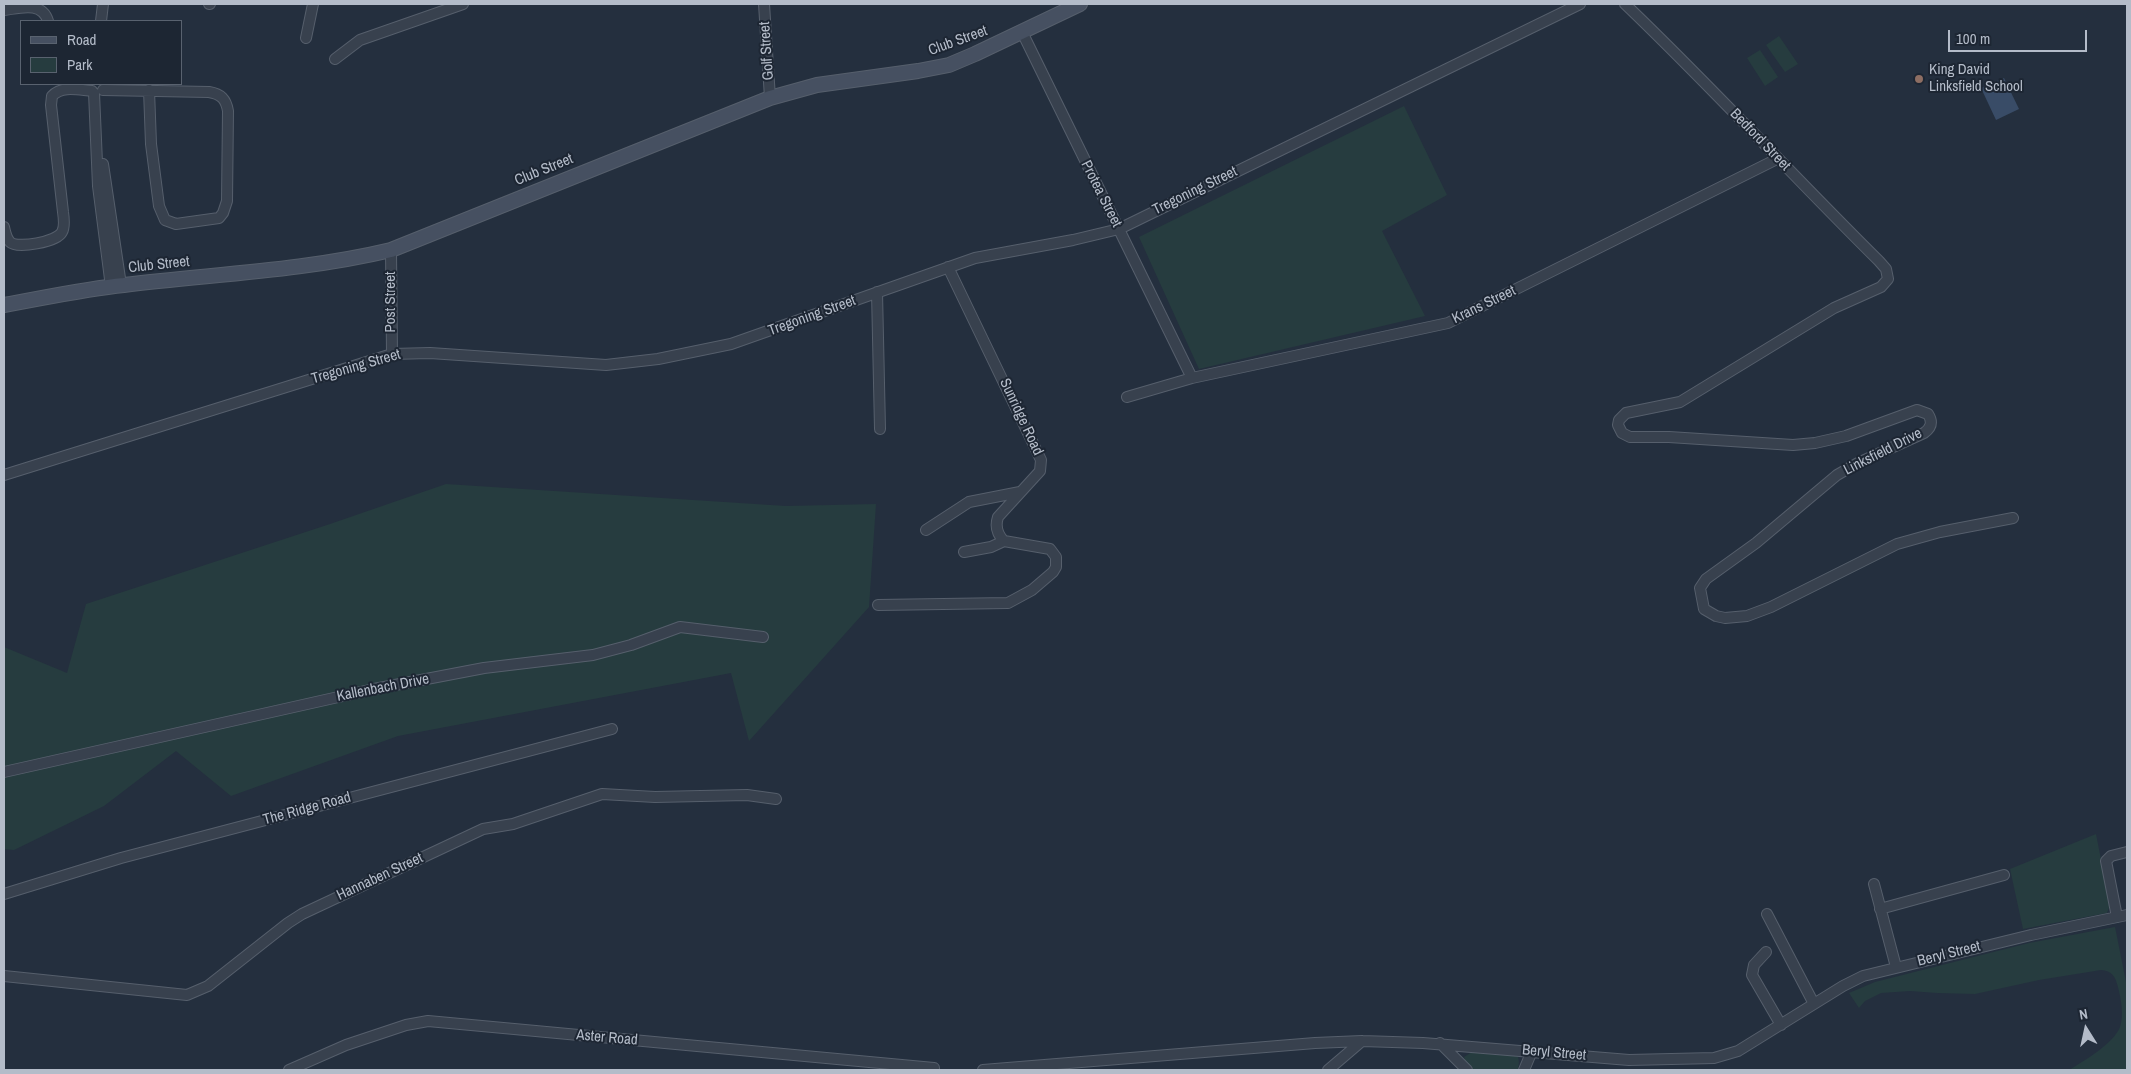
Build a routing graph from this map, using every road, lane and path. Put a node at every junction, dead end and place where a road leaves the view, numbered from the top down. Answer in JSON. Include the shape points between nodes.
{"nodes":[{"id":1,"x":103,"y":4,"type":"edge"},
{"id":2,"x":312,"y":4,"type":"edge"},
{"id":3,"x":463,"y":4,"type":"edge"},
{"id":4,"x":764,"y":4,"type":"edge"},
{"id":5,"x":1080,"y":4,"type":"edge"},
{"id":6,"x":1580,"y":4,"type":"edge"},
{"id":7,"x":1625,"y":4,"type":"edge"},
{"id":8,"x":4,"y":10,"type":"edge"},
{"id":9,"x":47,"y":20,"type":"edge"},
{"id":10,"x":101,"y":20,"type":"edge"},
{"id":11,"x":1022,"y":32,"type":"junction"},
{"id":12,"x":306,"y":38,"type":"dead end"},
{"id":13,"x":335,"y":59,"type":"dead end"},
{"id":14,"x":66,"y":85,"type":"edge"},
{"id":15,"x":97,"y":88,"type":"edge"},
{"id":16,"x":149,"y":90,"type":"junction"},
{"id":17,"x":770,"y":98,"type":"junction"},
{"id":18,"x":1777,"y":159,"type":"junction"},
{"id":19,"x":4,"y":227,"type":"edge"},
{"id":20,"x":1119,"y":229,"type":"junction"},
{"id":21,"x":391,"y":250,"type":"junction"},
{"id":22,"x":948,"y":267,"type":"junction"},
{"id":23,"x":1888,"y":279,"type":"joint"},
{"id":24,"x":116,"y":286,"type":"junction"},
{"id":25,"x":877,"y":292,"type":"junction"},
{"id":26,"x":4,"y":305,"type":"edge"},
{"id":27,"x":392,"y":354,"type":"junction"},
{"id":28,"x":1192,"y":378,"type":"junction"},
{"id":29,"x":1127,"y":397,"type":"dead end"},
{"id":30,"x":880,"y":429,"type":"dead end"},
{"id":31,"x":4,"y":475,"type":"edge"},
{"id":32,"x":1020,"y":492,"type":"junction"},
{"id":33,"x":2013,"y":518,"type":"dead end"},
{"id":34,"x":926,"y":530,"type":"dead end"},
{"id":35,"x":1004,"y":541,"type":"junction"},
{"id":36,"x":964,"y":552,"type":"dead end"},
{"id":37,"x":878,"y":605,"type":"dead end"},
{"id":38,"x":763,"y":637,"type":"dead end"},
{"id":39,"x":612,"y":729,"type":"dead end"},
{"id":40,"x":4,"y":772,"type":"edge"},
{"id":41,"x":776,"y":799,"type":"dead end"},
{"id":42,"x":2127,"y":852,"type":"edge"},
{"id":43,"x":2004,"y":875,"type":"dead end"},
{"id":44,"x":1874,"y":884,"type":"dead end"},
{"id":45,"x":4,"y":894,"type":"edge"},
{"id":46,"x":1880,"y":909,"type":"junction"},
{"id":47,"x":1767,"y":914,"type":"dead end"},
{"id":48,"x":2122,"y":916,"type":"edge"},
{"id":49,"x":1766,"y":952,"type":"dead end"},
{"id":50,"x":1896,"y":967,"type":"junction"},
{"id":51,"x":4,"y":976,"type":"edge"},
{"id":52,"x":1814,"y":1004,"type":"junction"},
{"id":53,"x":1781,"y":1025,"type":"junction"},
{"id":54,"x":1362,"y":1041,"type":"junction"},
{"id":55,"x":1440,"y":1044,"type":"junction"},
{"id":56,"x":1532,"y":1051,"type":"junction"},
{"id":57,"x":934,"y":1069,"type":"edge"},
{"id":58,"x":289,"y":1070,"type":"edge"},
{"id":59,"x":983,"y":1070,"type":"edge"},
{"id":60,"x":1328,"y":1070,"type":"edge"},
{"id":61,"x":1467,"y":1070,"type":"edge"},
{"id":62,"x":1524,"y":1070,"type":"edge"}],
"edges":[{"from":1,"to":10,"type":"street"},
{"from":2,"to":12,"type":"street"},
{"from":3,"to":13,"type":"street","via":[[360,40]]},
{"from":4,"to":17,"type":"street","name":"Golf Street"},
{"from":5,"to":11,"type":"main road","name":"Club Street"},
{"from":6,"to":20,"type":"street","name":"Tregoning Street"},
{"from":7,"to":18,"type":"street","name":"Bedford Street","via":[[1678,54]]},
{"from":8,"to":9,"type":"street","via":[[40,8]]},
{"from":11,"to":17,"type":"main road","name":"Club Street","via":[[949,65],[817,84]]},
{"from":11,"to":20,"type":"street","name":"Protea Street"},
{"from":14,"to":15,"type":"street"},
{"from":15,"to":16,"type":"street"},
{"from":15,"to":19,"type":"street","via":[[58,91],[51,99],[64,225],[61,235],[53,240],[15,244],[8,240]]},
{"from":15,"to":24,"type":"street","via":[[98,186]]},
{"from":16,"to":16,"type":"street","via":[[209,92],[225,100],[228,111],[226,201],[219,218],[176,224],[162,217],[151,144]]},
{"from":17,"to":21,"type":"main road","name":"Club Street"},
{"from":18,"to":23,"type":"street","name":"Bedford Street","via":[[1883,264]]},
{"from":18,"to":28,"type":"street","name":"Krans Street","via":[[1453,321]]},
{"from":20,"to":22,"type":"street","name":"Tregoning Street","via":[[975,258]]},
{"from":20,"to":28,"type":"street","name":"Protea Street"},
{"from":21,"to":24,"type":"main road","name":"Club Street","via":[[340,261]]},
{"from":21,"to":27,"type":"street","name":"Post Street"},
{"from":22,"to":25,"type":"street","name":"Tregoning Street"},
{"from":22,"to":32,"type":"street","name":"Sunridge Road","via":[[1041,460],[1040,471]]},
{"from":23,"to":33,"type":"street","name":"Linksfield Drive","via":[[1881,287],[1834,308],[1680,402],[1633,410],[1621,416],[1618,425],[1630,437],[1793,445],[1846,436],[1913,411],[1924,411],[1930,417],[1930,427],[1924,433],[1837,475],[1756,543],[1706,579],[1700,588],[1704,608],[1725,618],[1747,616],[1897,544]]},
{"from":24,"to":26,"type":"main road","name":"Club Street"},
{"from":25,"to":27,"type":"street","name":"Tregoning Street","via":[[731,344],[629,363],[606,365],[430,353]]},
{"from":25,"to":30,"type":"street"},
{"from":27,"to":31,"type":"street","name":"Tregoning Street"},
{"from":28,"to":29,"type":"street","name":"Krans Street"},
{"from":32,"to":34,"type":"street","via":[[969,502]]},
{"from":32,"to":35,"type":"street","name":"Sunridge Road","via":[[996,522]]},
{"from":35,"to":36,"type":"street"},
{"from":35,"to":37,"type":"street","via":[[1050,549],[1056,557],[1056,568],[1032,590],[1003,604]]},
{"from":38,"to":40,"type":"street","name":"Kallenbach Drive","via":[[680,627],[592,655],[484,668],[392,686]]},
{"from":39,"to":45,"type":"street","name":"The Ridge Road","via":[[121,858]]},
{"from":41,"to":51,"type":"street","name":"Hannaben Street","via":[[747,795],[655,797],[602,794],[513,824],[483,829],[302,914],[208,986],[187,994]]},
{"from":42,"to":48,"type":"street","via":[[2111,856],[2106,861]]},
{"from":43,"to":46,"type":"street"},
{"from":44,"to":46,"type":"street"},
{"from":46,"to":50,"type":"street"},
{"from":47,"to":52,"type":"street"},
{"from":48,"to":50,"type":"street","name":"Beryl Street"},
{"from":49,"to":53,"type":"street","via":[[1754,965],[1752,974]]},
{"from":50,"to":52,"type":"street","name":"Beryl Street","via":[[1855,980]]},
{"from":52,"to":53,"type":"street","name":"Beryl Street"},
{"from":53,"to":56,"type":"street","name":"Beryl Street","via":[[1738,1050],[1700,1060],[1629,1060]]},
{"from":54,"to":55,"type":"street","name":"Beryl Street"},
{"from":54,"to":59,"type":"street","name":"Beryl Street"},
{"from":54,"to":60,"type":"street"},
{"from":55,"to":56,"type":"street","name":"Beryl Street"},
{"from":55,"to":61,"type":"street"},
{"from":56,"to":62,"type":"street"},
{"from":57,"to":58,"type":"street","name":"Aster Road","via":[[428,1021],[354,1042]]}]}
